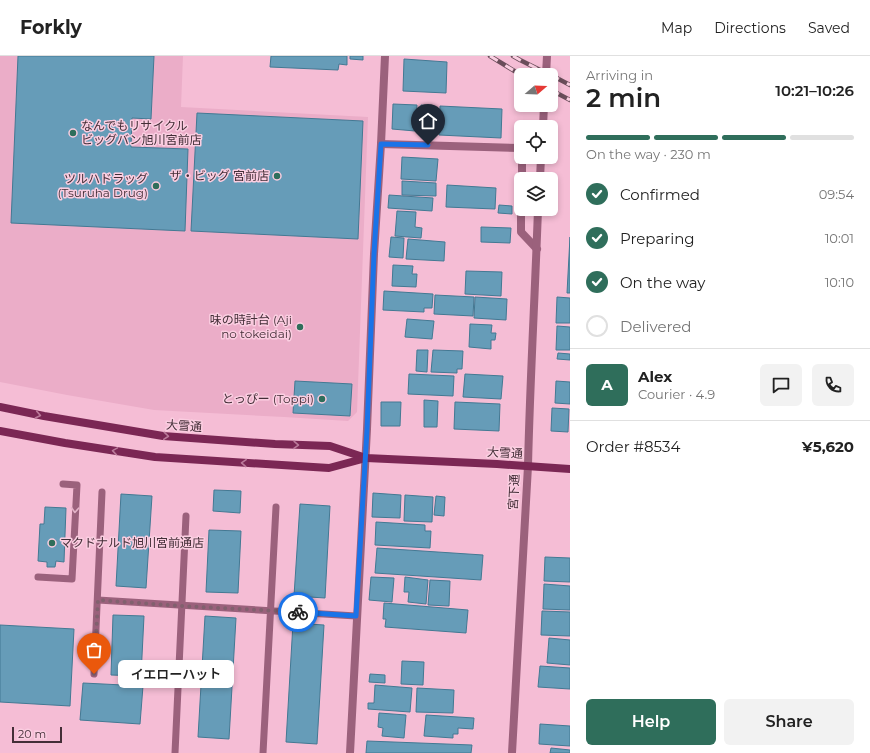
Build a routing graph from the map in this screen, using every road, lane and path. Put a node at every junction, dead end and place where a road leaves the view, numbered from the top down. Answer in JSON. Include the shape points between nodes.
{"nodes":[{"id":1,"x":385,"y":56,"type":"edge"},
{"id":2,"x":547,"y":56,"type":"edge"},
{"id":3,"x":546,"y":68,"type":"edge"},
{"id":4,"x":381,"y":144,"type":"junction"},
{"id":5,"x":514,"y":148,"type":"edge"},
{"id":6,"x":521,"y":216,"type":"edge"},
{"id":7,"x":538,"y":216,"type":"edge"},
{"id":8,"x":537,"y":249,"type":"junction"},
{"id":9,"x":0,"y":407,"type":"edge"},
{"id":10,"x":0,"y":431,"type":"edge"},
{"id":11,"x":366,"y":458,"type":"junction"},
{"id":12,"x":528,"y":466,"type":"junction"},
{"id":13,"x":570,"y":469,"type":"edge"},
{"id":14,"x":63,"y":484,"type":"dead end"},
{"id":15,"x":102,"y":492,"type":"dead end"},
{"id":16,"x":276,"y":507,"type":"dead end"},
{"id":17,"x":186,"y":516,"type":"dead end"},
{"id":18,"x":38,"y":577,"type":"dead end"},
{"id":19,"x":98,"y":600,"type":"junction"},
{"id":20,"x":181,"y":606,"type":"junction"},
{"id":21,"x":271,"y":610,"type":"junction"},
{"id":22,"x":356,"y":616,"type":"junction"},
{"id":23,"x":94,"y":674,"type":"dead end"},
{"id":24,"x":175,"y":753,"type":"edge"},
{"id":25,"x":263,"y":753,"type":"edge"},
{"id":26,"x":350,"y":753,"type":"edge"},
{"id":27,"x":512,"y":753,"type":"edge"}],
"edges":[{"from":1,"to":4,"type":"street"},
{"from":2,"to":3,"type":"street"},
{"from":4,"to":5,"type":"street"},
{"from":4,"to":11,"type":"street"},
{"from":6,"to":8,"type":"street","via":[[521,232]]},
{"from":7,"to":8,"type":"street","name":"宮下通"},
{"from":8,"to":12,"type":"street","name":"宮下通"},
{"from":9,"to":11,"type":"main road","name":"大雪通","one_way":true,"via":[[163,436],[330,446]]},
{"from":11,"to":10,"type":"main road","name":"大雪通","one_way":true,"via":[[329,468],[155,457]]},
{"from":11,"to":12,"type":"main road","name":"大雪通"},
{"from":11,"to":22,"type":"street"},
{"from":12,"to":13,"type":"main road","name":"大雪通"},
{"from":12,"to":27,"type":"street","name":"宮下通"},
{"from":14,"to":18,"type":"lane","one_way":true,"via":[[77,485],[72,579]]},
{"from":15,"to":19,"type":"lane"},
{"from":16,"to":21,"type":"lane"},
{"from":17,"to":20,"type":"lane"},
{"from":19,"to":20,"type":"lane"},
{"from":19,"to":23,"type":"lane"},
{"from":20,"to":21,"type":"lane"},
{"from":20,"to":24,"type":"lane"},
{"from":21,"to":22,"type":"lane"},
{"from":21,"to":25,"type":"lane"},
{"from":22,"to":26,"type":"street"}]}
